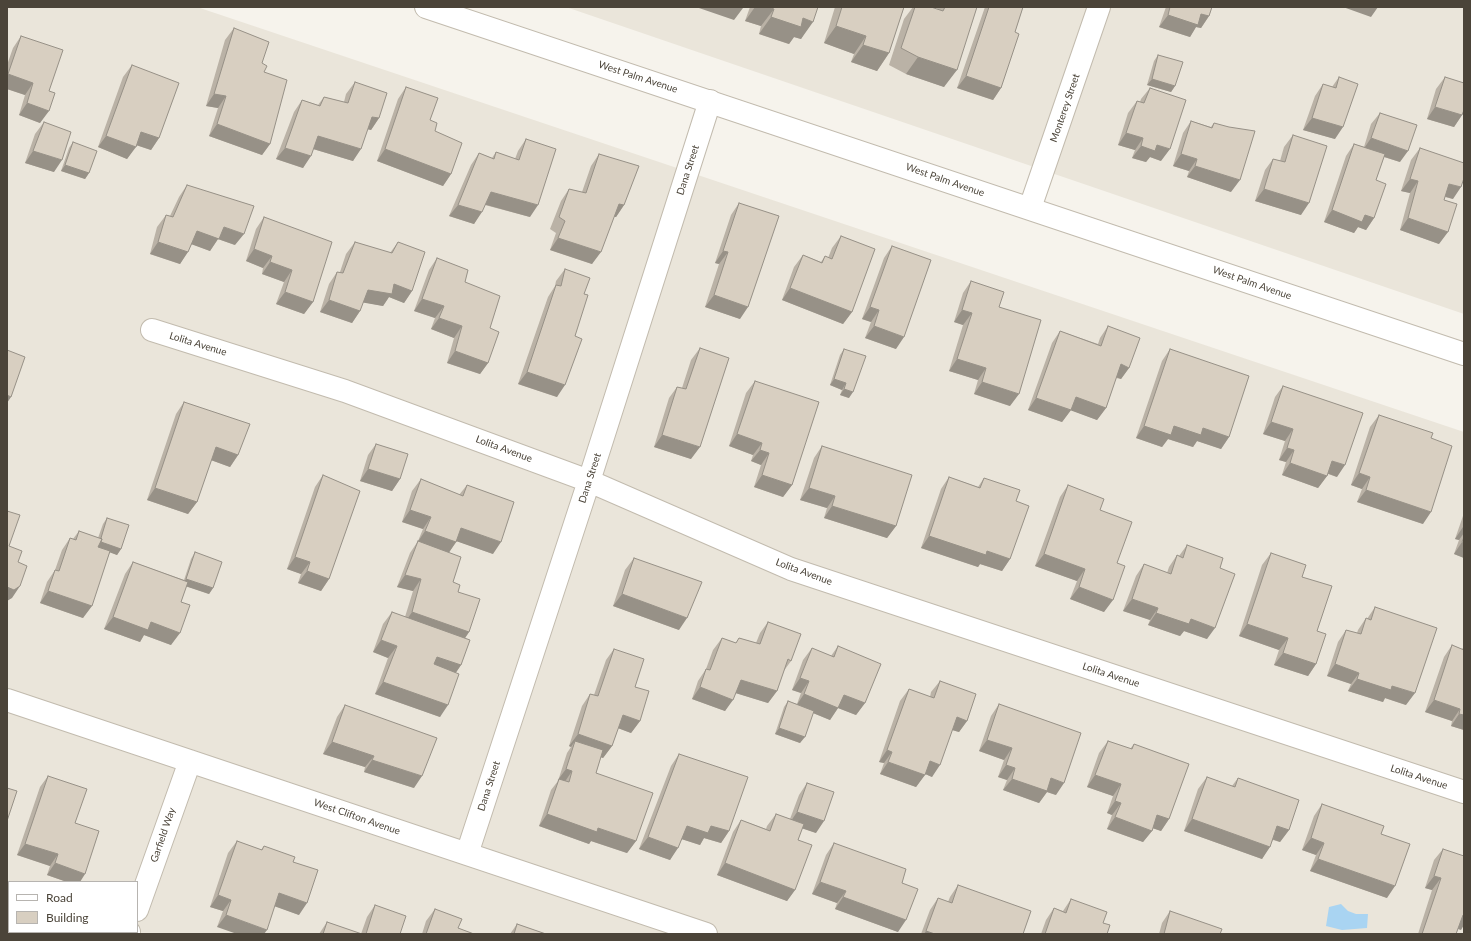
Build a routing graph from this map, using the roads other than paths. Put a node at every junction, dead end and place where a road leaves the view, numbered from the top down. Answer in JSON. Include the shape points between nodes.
{"nodes":[{"id":1,"x":426,"y":7,"type":"edge"},
{"id":2,"x":1100,"y":7,"type":"edge"},
{"id":3,"x":710,"y":101,"type":"junction"},
{"id":4,"x":1030,"y":208,"type":"junction"},
{"id":5,"x":152,"y":330,"type":"dead end"},
{"id":6,"x":1464,"y":354,"type":"edge"},
{"id":7,"x":589,"y":481,"type":"junction"},
{"id":8,"x":7,"y":700,"type":"edge"},
{"id":9,"x":190,"y":761,"type":"junction"},
{"id":10,"x":1464,"y":792,"type":"edge"},
{"id":11,"x":467,"y":854,"type":"junction"},
{"id":12,"x":138,"y":907,"type":"edge"},
{"id":13,"x":706,"y":934,"type":"edge"}],
"edges":[{"from":1,"to":3,"type":"street","name":"West Palm Avenue"},
{"from":2,"to":4,"type":"street","name":"Monterey Street"},
{"from":3,"to":4,"type":"street","name":"West Palm Avenue"},
{"from":3,"to":7,"type":"street","name":"Dana Street"},
{"from":4,"to":6,"type":"street","name":"West Palm Avenue"},
{"from":5,"to":7,"type":"street","name":"Lolita Avenue","via":[[345,391]]},
{"from":7,"to":10,"type":"street","name":"Lolita Avenue","via":[[791,569]]},
{"from":7,"to":11,"type":"street","name":"Dana Street"},
{"from":8,"to":9,"type":"street","name":"West Clifton Avenue"},
{"from":9,"to":11,"type":"street","name":"West Clifton Avenue"},
{"from":9,"to":12,"type":"street","name":"Garfield Way"},
{"from":11,"to":13,"type":"street","name":"West Clifton Avenue"}]}
